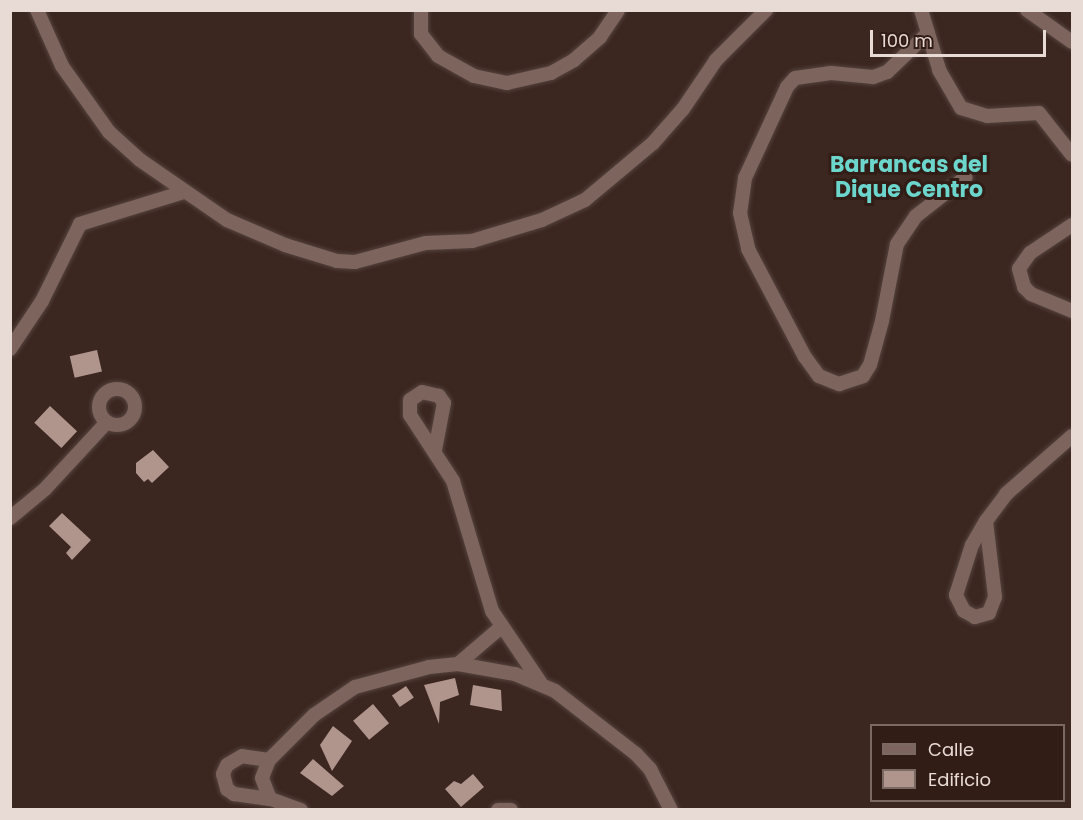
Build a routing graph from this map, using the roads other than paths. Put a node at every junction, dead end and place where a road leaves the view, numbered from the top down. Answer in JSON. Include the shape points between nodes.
{"nodes":[{"id":1,"x":37,"y":10,"type":"edge"},
{"id":2,"x":421,"y":10,"type":"edge"},
{"id":3,"x":618,"y":10,"type":"edge"},
{"id":4,"x":766,"y":10,"type":"edge"},
{"id":5,"x":921,"y":10,"type":"edge"},
{"id":6,"x":1027,"y":10,"type":"edge"},
{"id":7,"x":928,"y":33,"type":"junction"},
{"id":8,"x":1072,"y":42,"type":"edge"},
{"id":9,"x":1072,"y":155,"type":"edge"},
{"id":10,"x":966,"y":177,"type":"dead end"},
{"id":11,"x":184,"y":192,"type":"junction"},
{"id":12,"x":1072,"y":225,"type":"edge"},
{"id":13,"x":1072,"y":311,"type":"edge"},
{"id":14,"x":10,"y":349,"type":"edge"},
{"id":15,"x":107,"y":422,"type":"dead end"},
{"id":16,"x":1072,"y":436,"type":"edge"},
{"id":17,"x":435,"y":450,"type":"dead end"},
{"id":18,"x":10,"y":518,"type":"edge"},
{"id":19,"x":986,"y":521,"type":"junction"},
{"id":20,"x":500,"y":628,"type":"junction"},
{"id":21,"x":458,"y":664,"type":"junction"},
{"id":22,"x":540,"y":682,"type":"junction"},
{"id":23,"x":269,"y":759,"type":"junction"},
{"id":24,"x":270,"y":799,"type":"junction"},
{"id":25,"x":301,"y":810,"type":"edge"},
{"id":26,"x":498,"y":810,"type":"edge"},
{"id":27,"x":511,"y":810,"type":"edge"},
{"id":28,"x":671,"y":810,"type":"edge"}],
"edges":[{"from":1,"to":11,"type":"street","via":[[50,46],[109,132]]},
{"from":2,"to":3,"type":"street","via":[[422,34],[438,56],[474,76],[507,83],[551,73],[574,60],[600,36]]},
{"from":4,"to":11,"type":"street","via":[[716,60],[683,108],[653,142],[585,200],[526,225],[472,241],[426,243],[355,262],[337,261],[285,245],[227,220]]},
{"from":5,"to":7,"type":"street"},
{"from":6,"to":8,"type":"street"},
{"from":7,"to":9,"type":"street","via":[[939,70],[961,108],[987,116],[1039,113]]},
{"from":7,"to":10,"type":"street","via":[[902,60],[873,77],[831,73],[795,78],[749,164],[740,213],[748,249],[819,376],[839,384],[863,376],[870,365],[882,321],[897,244],[916,216]]},
{"from":11,"to":14,"type":"street","via":[[80,224],[42,301]]},
{"from":12,"to":13,"type":"street","via":[[1030,253],[1019,269],[1024,287],[1031,294]]},
{"from":15,"to":18,"type":"street","via":[[45,489]]},
{"from":16,"to":19,"type":"street","via":[[1006,494]]},
{"from":17,"to":20,"type":"street","via":[[460,497],[479,576]]},
{"from":19,"to":19,"type":"street","via":[[966,558],[956,595],[964,610],[975,617],[989,614],[995,597]]},
{"from":20,"to":21,"type":"street"},
{"from":20,"to":22,"type":"street"},
{"from":21,"to":22,"type":"street","via":[[494,668]]},
{"from":21,"to":23,"type":"street","via":[[429,667],[355,687],[314,715]]},
{"from":22,"to":28,"type":"street","via":[[636,754],[650,769]]},
{"from":23,"to":24,"type":"street","via":[[262,777]]},
{"from":23,"to":24,"type":"street","via":[[242,756],[227,765],[222,774],[227,789],[234,794]]},
{"from":24,"to":25,"type":"street"},
{"from":26,"to":27,"type":"street"}]}
